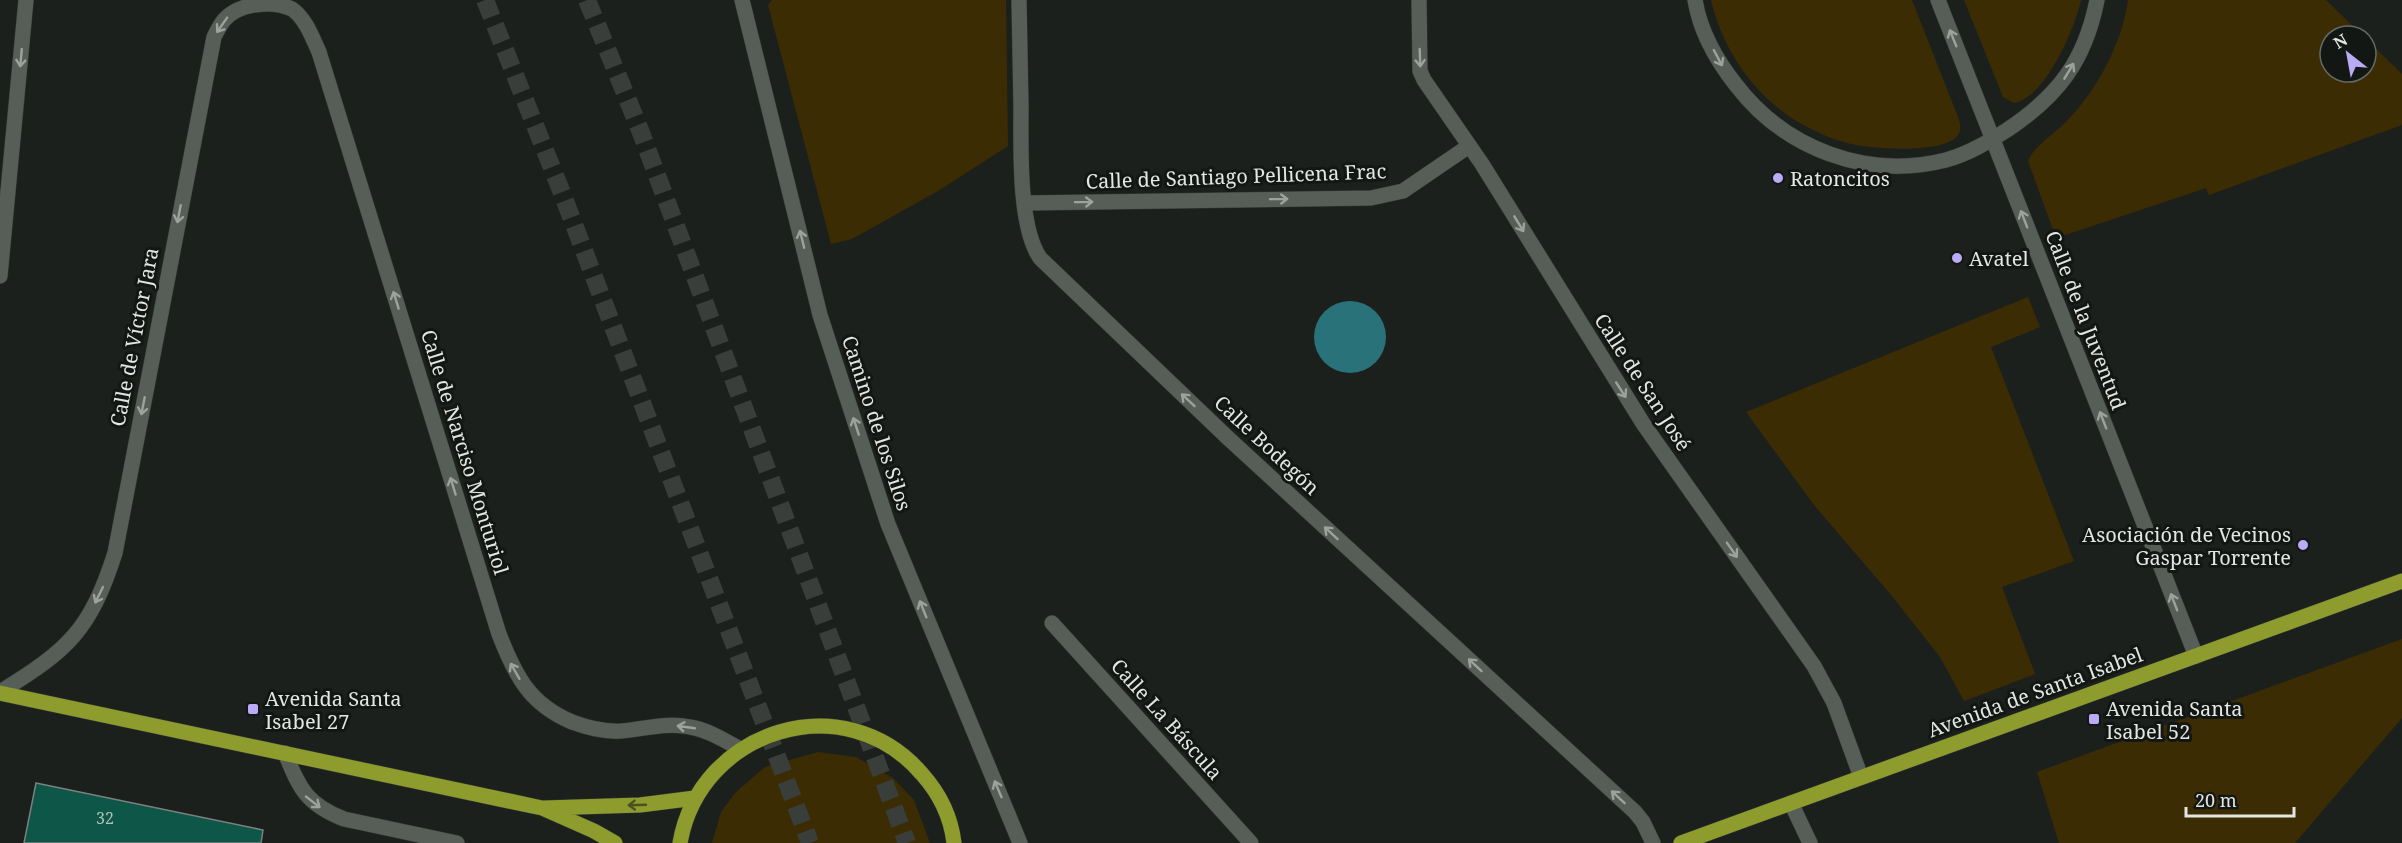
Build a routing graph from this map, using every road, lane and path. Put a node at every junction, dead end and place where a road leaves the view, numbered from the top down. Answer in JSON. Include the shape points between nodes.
{"nodes":[{"id":1,"x":27,"y":0,"type":"edge"},
{"id":2,"x":742,"y":0,"type":"edge"},
{"id":3,"x":1019,"y":0,"type":"edge"},
{"id":4,"x":1419,"y":0,"type":"edge"},
{"id":5,"x":1695,"y":0,"type":"edge"},
{"id":6,"x":1938,"y":0,"type":"edge"},
{"id":7,"x":2097,"y":0,"type":"edge"},
{"id":8,"x":292,"y":9,"type":"joint"},
{"id":9,"x":1993,"y":139,"type":"junction"},
{"id":10,"x":1469,"y":146,"type":"junction"},
{"id":11,"x":1025,"y":203,"type":"junction"},
{"id":12,"x":0,"y":276,"type":"edge"},
{"id":13,"x":2402,"y":581,"type":"edge"},
{"id":14,"x":1052,"y":623,"type":"dead end"},
{"id":15,"x":2196,"y":656,"type":"junction"},
{"id":16,"x":0,"y":693,"type":"edge"},
{"id":17,"x":740,"y":749,"type":"junction"},
{"id":18,"x":285,"y":753,"type":"junction"},
{"id":19,"x":1861,"y":777,"type":"junction"},
{"id":20,"x":695,"y":798,"type":"junction"},
{"id":21,"x":1791,"y":803,"type":"junction"},
{"id":22,"x":542,"y":808,"type":"junction"},
{"id":23,"x":956,"y":840,"type":"edge"},
{"id":24,"x":457,"y":843,"type":"edge"},
{"id":25,"x":615,"y":843,"type":"edge"},
{"id":26,"x":680,"y":843,"type":"edge"},
{"id":27,"x":1020,"y":843,"type":"edge"},
{"id":28,"x":1251,"y":843,"type":"edge"},
{"id":29,"x":1653,"y":843,"type":"edge"},
{"id":30,"x":1682,"y":843,"type":"edge"},
{"id":31,"x":1810,"y":843,"type":"edge"}],
"edges":[{"from":1,"to":12,"type":"street","one_way":true},
{"from":27,"to":2,"type":"street","name":"Camino de los Silos","one_way":true,"via":[[888,524],[820,315]]},
{"from":3,"to":11,"type":"street","name":"Calle Bodegón"},
{"from":4,"to":10,"type":"street","name":"Calle de San José","one_way":true,"via":[[1420,70]]},
{"from":5,"to":9,"type":"street","one_way":true,"via":[[1705,32],[1729,76],[1756,109],[1803,144],[1856,162],[1893,166],[1946,160]]},
{"from":9,"to":6,"type":"street","name":"Calle de la Juventud","one_way":true},
{"from":9,"to":7,"type":"street","one_way":true,"via":[[2044,103],[2067,77],[2084,44]]},
{"from":8,"to":16,"type":"street","name":"Calle de Víctor Jara","one_way":true,"via":[[274,2],[237,9],[223,21],[214,37],[108,575],[76,636]]},
{"from":17,"to":8,"type":"street","name":"Calle de Narciso Monturiol","one_way":true,"via":[[689,726],[619,731],[582,726],[542,706],[512,667],[319,52],[307,25]]},
{"from":15,"to":9,"type":"street","name":"Calle de la Juventud","one_way":true},
{"from":11,"to":10,"type":"street","name":"Calle de Santiago Pellicena Frac","one_way":true,"via":[[1371,198],[1403,191]]},
{"from":10,"to":19,"type":"street","name":"Calle de San José","one_way":true,"via":[[1644,425],[1814,666],[1834,703]]},
{"from":29,"to":11,"type":"street","name":"Calle Bodegón","one_way":true,"via":[[1635,812],[1228,438],[1043,262],[1032,242]]},
{"from":13,"to":15,"type":"main road","name":"Avenida de Santa Isabel"},
{"from":14,"to":28,"type":"street","name":"Calle La Báscula"},
{"from":15,"to":19,"type":"main road","name":"Avenida de Santa Isabel"},
{"from":16,"to":18,"type":"main road"},
{"from":17,"to":20,"type":"main road","via":[[707,779]]},
{"from":17,"to":23,"type":"main road","via":[[764,736],[816,726],[869,735],[907,759],[932,785]]},
{"from":18,"to":22,"type":"main road"},
{"from":18,"to":24,"type":"street","one_way":true,"via":[[304,795],[328,813]]},
{"from":19,"to":21,"type":"main road","name":"Avenida de Santa Isabel"},
{"from":20,"to":22,"type":"main road","one_way":true,"via":[[640,805]]},
{"from":20,"to":26,"type":"main road"},
{"from":21,"to":30,"type":"main road","name":"Avenida de Santa Isabel"},
{"from":21,"to":31,"type":"street"},
{"from":22,"to":25,"type":"main road"}]}
